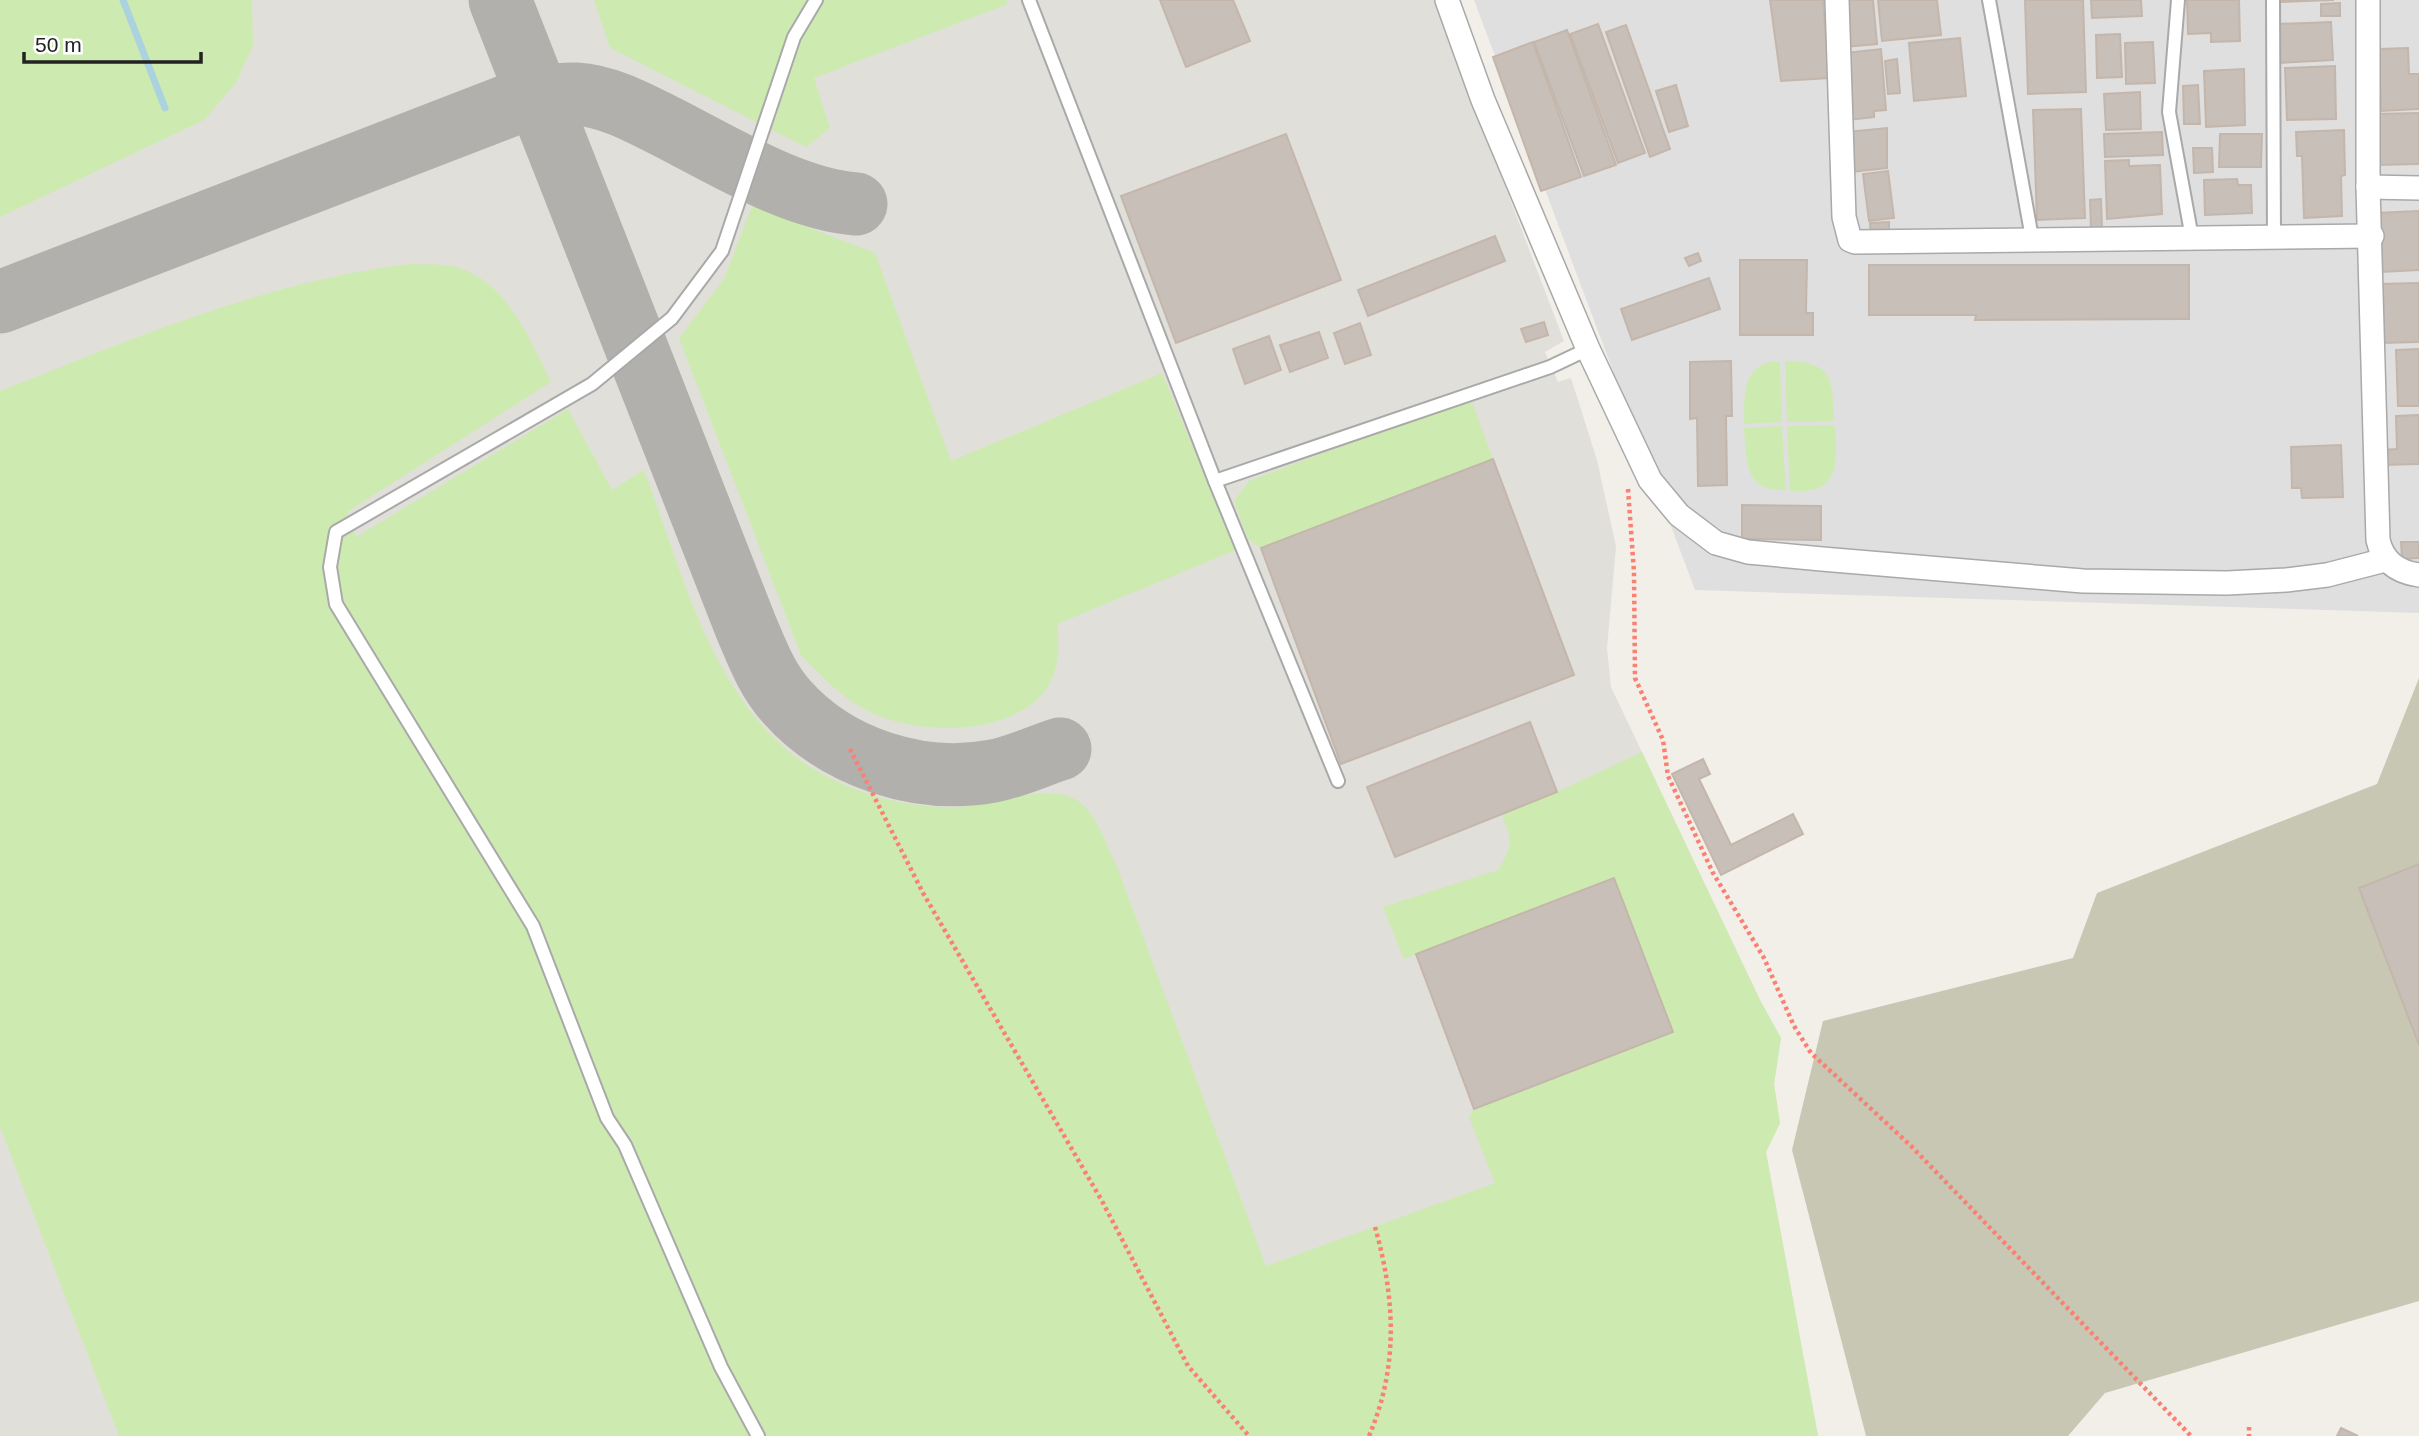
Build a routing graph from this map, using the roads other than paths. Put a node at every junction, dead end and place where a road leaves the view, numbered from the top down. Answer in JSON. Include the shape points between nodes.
{"nodes":[{"id":1,"x":816,"y":0,"type":"edge"},
{"id":2,"x":1029,"y":0,"type":"edge"},
{"id":3,"x":1447,"y":0,"type":"edge"},
{"id":4,"x":1837,"y":0,"type":"edge"},
{"id":5,"x":1989,"y":0,"type":"edge"},
{"id":6,"x":2178,"y":0,"type":"edge"},
{"id":7,"x":2273,"y":0,"type":"edge"},
{"id":8,"x":2368,"y":0,"type":"edge"},
{"id":9,"x":2368,"y":187,"type":"junction"},
{"id":10,"x":2419,"y":188,"type":"edge"},
{"id":11,"x":2372,"y":236,"type":"junction"},
{"id":12,"x":2032,"y":238,"type":"junction"},
{"id":13,"x":2192,"y":238,"type":"junction"},
{"id":14,"x":2274,"y":239,"type":"junction"},
{"id":15,"x":1588,"y":349,"type":"junction"},
{"id":16,"x":1215,"y":481,"type":"junction"},
{"id":17,"x":2385,"y":560,"type":"junction"},
{"id":18,"x":2419,"y":575,"type":"edge"},
{"id":19,"x":1338,"y":781,"type":"dead end"},
{"id":20,"x":758,"y":1436,"type":"edge"}],
"edges":[{"from":1,"to":20,"type":"lane","via":[[794,37],[722,251],[672,318],[592,384],[337,532],[330,567],[336,604],[533,926],[607,1118],[625,1145],[721,1367]]},
{"from":2,"to":16,"type":"lane"},
{"from":3,"to":15,"type":"street","via":[[1483,100]]},
{"from":4,"to":12,"type":"street","via":[[1844,217],[1850,240]]},
{"from":5,"to":12,"type":"lane"},
{"from":6,"to":13,"type":"lane","via":[[2169,113]]},
{"from":7,"to":14,"type":"lane"},
{"from":8,"to":9,"type":"street"},
{"from":9,"to":10,"type":"street"},
{"from":9,"to":11,"type":"street"},
{"from":11,"to":14,"type":"street"},
{"from":11,"to":17,"type":"street","via":[[2378,540]]},
{"from":12,"to":13,"type":"street"},
{"from":13,"to":14,"type":"street"},
{"from":15,"to":16,"type":"lane","via":[[1550,367]]},
{"from":15,"to":17,"type":"street","via":[[1650,480],[1679,514],[1716,543],[1748,552],[2083,580],[2227,583],[2327,575]]},
{"from":16,"to":19,"type":"lane"},
{"from":17,"to":18,"type":"street","via":[[2404,573]]}]}
